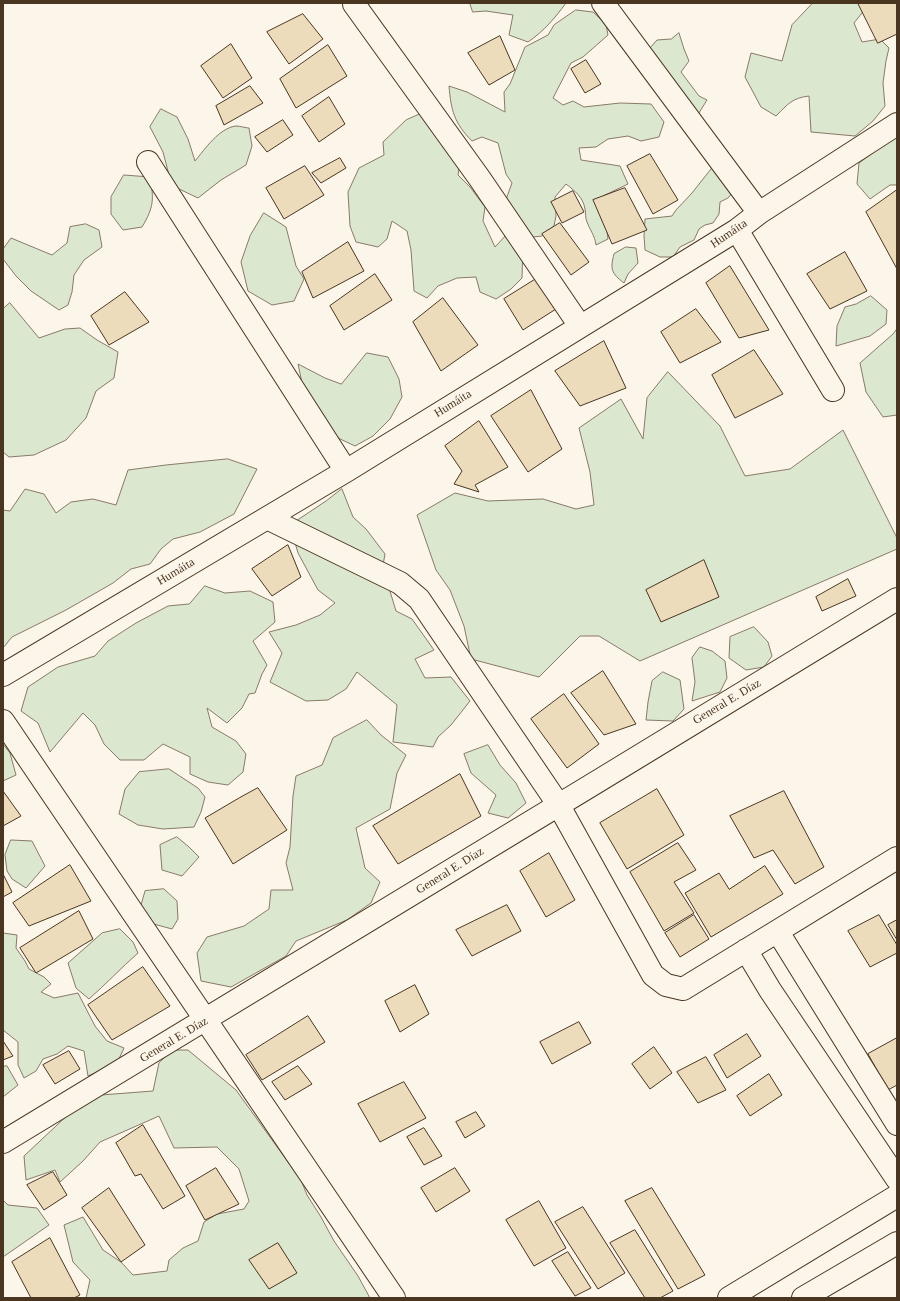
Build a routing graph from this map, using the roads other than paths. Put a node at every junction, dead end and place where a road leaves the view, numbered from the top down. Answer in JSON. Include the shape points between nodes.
{"nodes":[{"id":1,"x":603,"y":3,"type":"edge"},
{"id":2,"x":354,"y":4,"type":"edge"},
{"id":3,"x":897,"y":124,"type":"edge"},
{"id":4,"x":148,"y":162,"type":"dead end"},
{"id":5,"x":760,"y":213,"type":"junction"},
{"id":6,"x":737,"y":230,"type":"junction"},
{"id":7,"x":580,"y":326,"type":"junction"},
{"id":8,"x":833,"y":390,"type":"dead end"},
{"id":9,"x":346,"y":471,"type":"junction"},
{"id":10,"x":266,"y":518,"type":"junction"},
{"id":11,"x":897,"y":599,"type":"edge"},
{"id":12,"x":3,"y":675,"type":"edge"},
{"id":13,"x":3,"y":721,"type":"edge"},
{"id":14,"x":558,"y":804,"type":"junction"},
{"id":15,"x":897,"y":858,"type":"edge"},
{"id":16,"x":778,"y":932,"type":"junction"},
{"id":17,"x":746,"y":950,"type":"junction"},
{"id":18,"x":206,"y":1021,"type":"junction"},
{"id":19,"x":897,"y":1124,"type":"edge"},
{"id":20,"x":3,"y":1142,"type":"edge"},
{"id":21,"x":897,"y":1179,"type":"edge"},
{"id":22,"x":897,"y":1196,"type":"edge"},
{"id":23,"x":897,"y":1243,"type":"edge"},
{"id":24,"x":394,"y":1298,"type":"edge"},
{"id":25,"x":729,"y":1298,"type":"edge"},
{"id":26,"x":803,"y":1298,"type":"edge"}],
"edges":[{"from":1,"to":5,"type":"street"},
{"from":2,"to":7,"type":"street","via":[[480,179]]},
{"from":3,"to":5,"type":"street","name":"Humáita"},
{"from":4,"to":9,"type":"street"},
{"from":5,"to":6,"type":"street","name":"Humáita"},
{"from":6,"to":7,"type":"street","name":"Humáita"},
{"from":6,"to":8,"type":"street"},
{"from":7,"to":9,"type":"street","name":"Humáita"},
{"from":9,"to":10,"type":"street","name":"Humáita"},
{"from":10,"to":12,"type":"street","name":"Humáita"},
{"from":10,"to":14,"type":"street","via":[[400,583],[419,599]]},
{"from":11,"to":14,"type":"street","name":"General E. Díaz"},
{"from":13,"to":18,"type":"street"},
{"from":14,"to":17,"type":"street","via":[[653,975],[666,985],[683,989]]},
{"from":14,"to":18,"type":"street","name":"General E. Díaz"},
{"from":15,"to":16,"type":"street"},
{"from":16,"to":17,"type":"street"},
{"from":16,"to":19,"type":"street"},
{"from":17,"to":21,"type":"street"},
{"from":18,"to":20,"type":"street","name":"General E. Díaz"},
{"from":18,"to":24,"type":"street"},
{"from":22,"to":25,"type":"street"},
{"from":23,"to":26,"type":"street"}]}
